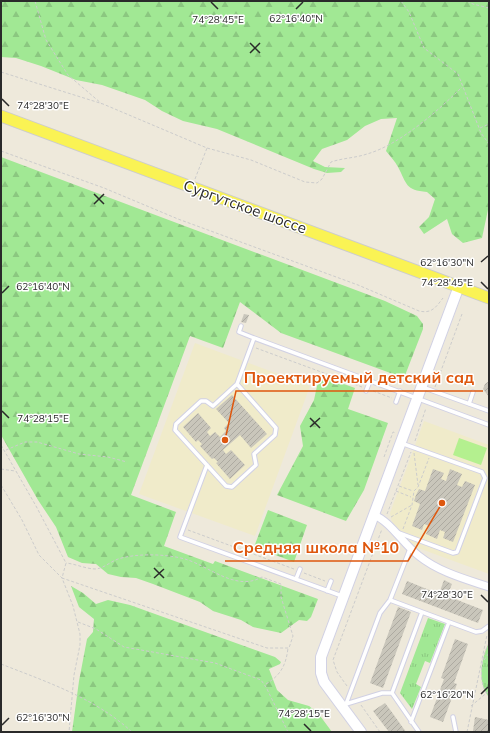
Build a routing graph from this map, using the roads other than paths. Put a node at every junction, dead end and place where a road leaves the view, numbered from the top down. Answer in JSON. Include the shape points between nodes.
{"nodes":[{"id":1,"x":1,"y":116,"type":"edge"},
{"id":2,"x":459,"y":286,"type":"junction"},
{"id":3,"x":489,"y":298,"type":"edge"},
{"id":4,"x":241,"y":326,"type":"dead end"},
{"id":5,"x":254,"y":338,"type":"junction"},
{"id":6,"x":370,"y":380,"type":"junction"},
{"id":7,"x":237,"y":384,"type":"junction"},
{"id":8,"x":421,"y":386,"type":"junction"},
{"id":9,"x":367,"y":390,"type":"road end"},
{"id":10,"x":400,"y":392,"type":"junction"},
{"id":11,"x":473,"y":392,"type":"dead end"},
{"id":12,"x":417,"y":398,"type":"junction"},
{"id":13,"x":397,"y":401,"type":"road end"},
{"id":14,"x":469,"y":404,"type":"junction"},
{"id":15,"x":489,"y":411,"type":"edge"},
{"id":16,"x":489,"y":424,"type":"edge"},
{"id":17,"x":400,"y":443,"type":"junction"},
{"id":18,"x":207,"y":465,"type":"junction"},
{"id":19,"x":374,"y":515,"type":"junction"},
{"id":20,"x":397,"y":533,"type":"junction"},
{"id":21,"x":410,"y":549,"type":"junction"},
{"id":22,"x":299,"y":570,"type":"road end"},
{"id":23,"x":296,"y":580,"type":"junction"},
{"id":24,"x":331,"y":582,"type":"road end"},
{"id":25,"x":489,"y":587,"type":"edge"},
{"id":26,"x":327,"y":591,"type":"junction"},
{"id":27,"x":343,"y":597,"type":"junction"},
{"id":28,"x":390,"y":600,"type":"junction"},
{"id":29,"x":422,"y":612,"type":"junction"},
{"id":30,"x":449,"y":622,"type":"junction"},
{"id":31,"x":489,"y":626,"type":"edge"},
{"id":32,"x":392,"y":694,"type":"junction"},
{"id":33,"x":344,"y":705,"type":"junction"},
{"id":34,"x":453,"y":717,"type":"dead end"},
{"id":35,"x":411,"y":722,"type":"junction"},
{"id":36,"x":361,"y":732,"type":"edge"},
{"id":37,"x":419,"y":732,"type":"edge"},
{"id":38,"x":456,"y":732,"type":"edge"}],
"edges":[{"from":1,"to":2,"type":"main road","name":"Сургутское шоссе"},
{"from":2,"to":3,"type":"main road","name":"Сургутское шоссе"},
{"from":2,"to":8,"type":"street"},
{"from":4,"to":5,"type":"lane","via":[[239,332]]},
{"from":5,"to":6,"type":"lane"},
{"from":5,"to":7,"type":"lane"},
{"from":6,"to":9,"type":"lane"},
{"from":6,"to":10,"type":"lane"},
{"from":7,"to":18,"type":"lane","via":[[213,406],[201,401],[176,424],[175,430]]},
{"from":7,"to":18,"type":"lane","via":[[276,428],[275,435],[254,454],[256,465],[232,486],[226,486]]},
{"from":8,"to":12,"type":"street"},
{"from":8,"to":14,"type":"lane"},
{"from":10,"to":12,"type":"lane"},
{"from":10,"to":13,"type":"lane"},
{"from":11,"to":14,"type":"lane"},
{"from":12,"to":16,"type":"lane"},
{"from":12,"to":17,"type":"street"},
{"from":14,"to":15,"type":"lane"},
{"from":17,"to":19,"type":"street"},
{"from":17,"to":20,"type":"lane","via":[[482,472],[485,478],[457,552],[453,553]]},
{"from":18,"to":23,"type":"lane","via":[[180,537]]},
{"from":19,"to":20,"type":"street","via":[[385,520]]},
{"from":19,"to":27,"type":"street"},
{"from":20,"to":21,"type":"street"},
{"from":21,"to":25,"type":"street","via":[[437,567]]},
{"from":21,"to":28,"type":"lane"},
{"from":22,"to":23,"type":"lane"},
{"from":23,"to":26,"type":"lane"},
{"from":24,"to":26,"type":"lane"},
{"from":26,"to":27,"type":"lane"},
{"from":27,"to":33,"type":"street","via":[[323,648],[320,665],[324,682]]},
{"from":28,"to":29,"type":"lane"},
{"from":28,"to":33,"type":"lane","via":[[380,613]]},
{"from":29,"to":30,"type":"lane"},
{"from":29,"to":32,"type":"lane"},
{"from":30,"to":31,"type":"lane","via":[[476,632]]},
{"from":30,"to":35,"type":"lane"},
{"from":32,"to":33,"type":"lane","via":[[382,693]]},
{"from":32,"to":35,"type":"lane"},
{"from":33,"to":36,"type":"street"},
{"from":34,"to":38,"type":"lane"},
{"from":35,"to":37,"type":"lane"}]}
